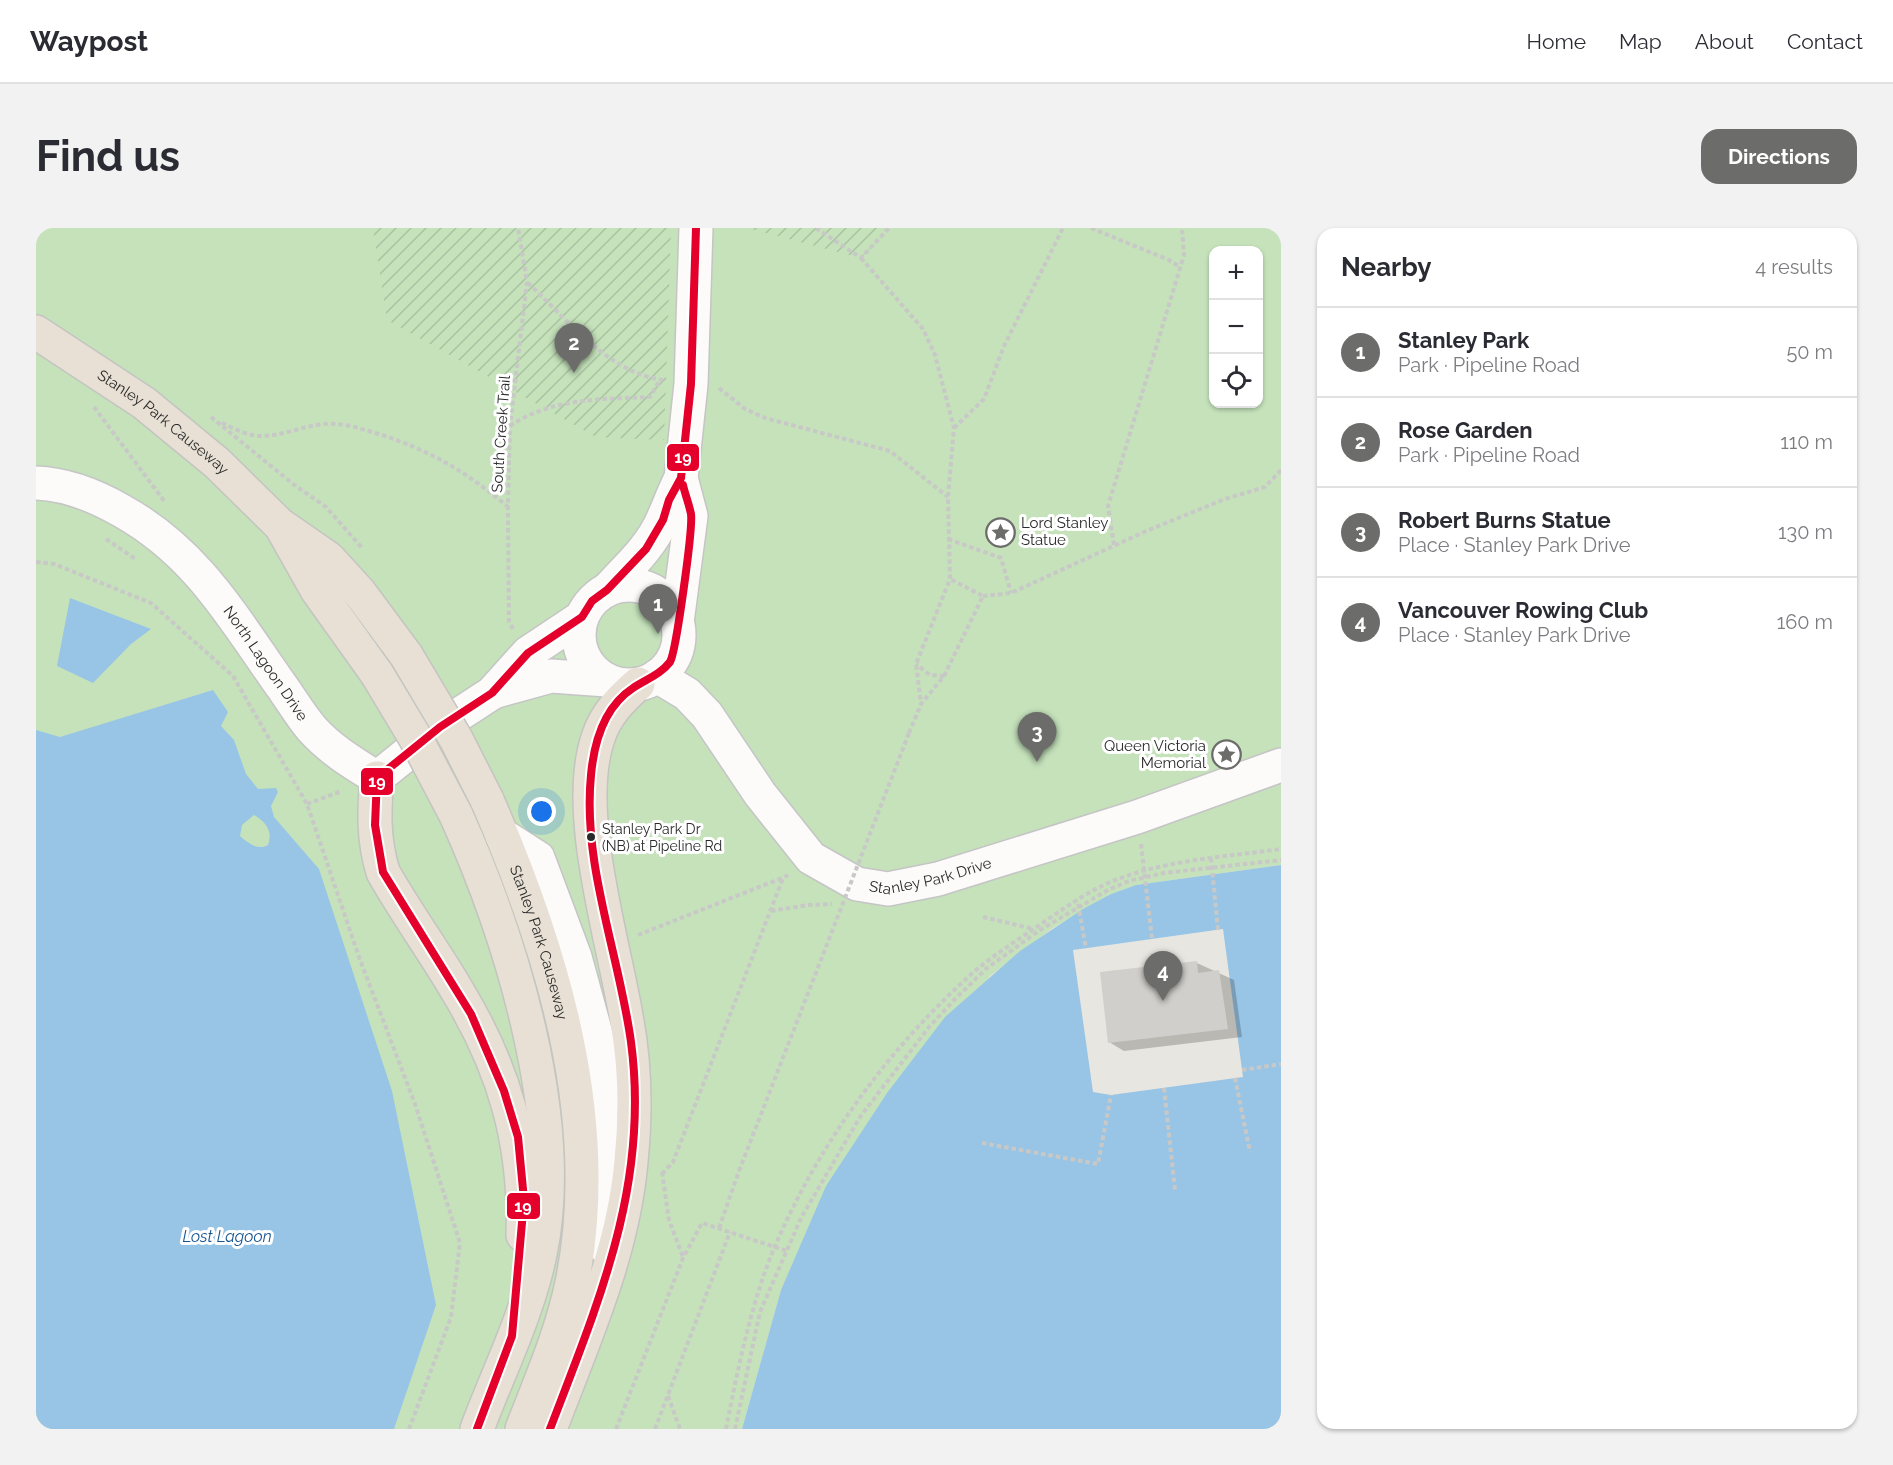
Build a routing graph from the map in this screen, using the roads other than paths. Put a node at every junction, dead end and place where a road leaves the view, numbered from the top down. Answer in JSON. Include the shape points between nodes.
{"nodes":[{"id":1,"x":696,"y":228,"type":"edge"},
{"id":2,"x":36,"y":332,"type":"edge"},
{"id":3,"x":681,"y":478,"type":"junction"},
{"id":4,"x":36,"y":483,"type":"edge"},
{"id":5,"x":279,"y":524,"type":"junction"},
{"id":6,"x":608,"y":590,"type":"junction"},
{"id":7,"x":582,"y":617,"type":"junction"},
{"id":8,"x":677,"y":622,"type":"junction"},
{"id":9,"x":634,"y":680,"type":"junction"},
{"id":10,"x":492,"y":693,"type":"junction"},
{"id":11,"x":1281,"y":765,"type":"edge"},
{"id":12,"x":363,"y":783,"type":"junction"},
{"id":13,"x":502,"y":835,"type":"junction"},
{"id":14,"x":591,"y":1321,"type":"junction"},
{"id":15,"x":512,"y":1336,"type":"junction"},
{"id":16,"x":477,"y":1429,"type":"edge"},
{"id":17,"x":522,"y":1429,"type":"edge"},
{"id":18,"x":550,"y":1429,"type":"edge"}],
"edges":[{"from":1,"to":3,"type":"street","via":[[691,384]]},
{"from":2,"to":5,"type":"highway","name":"Stanley Park Causeway","via":[[161,416],[230,475]]},
{"from":3,"to":6,"type":"street","via":[[646,549]]},
{"from":3,"to":8,"type":"street","via":[[691,516]]},
{"from":4,"to":12,"type":"street","name":"North Lagoon Drive","via":[[54,484],[101,499],[136,518],[182,553],[217,593],[311,728]]},
{"from":5,"to":13,"type":"highway","name":"Stanley Park Causeway","bridge":true,"via":[[340,570],[406,655],[456,739]]},
{"from":5,"to":15,"type":"highway","name":"Stanley Park Causeway","bridge":true,"via":[[317,590],[377,674],[456,815],[483,880],[516,979],[535,1064],[544,1125],[547,1188],[543,1240],[531,1288]]},
{"from":6,"to":7,"type":"street","via":[[592,601]]},
{"from":6,"to":8,"type":"street","via":[[624,585],[648,590],[668,604]]},
{"from":7,"to":9,"type":"street","via":[[580,649],[591,668]]},
{"from":7,"to":10,"type":"street","via":[[528,653]]},
{"from":8,"to":9,"type":"street","via":[[679,632],[671,662]]},
{"from":9,"to":10,"type":"street","via":[[551,676]]},
{"from":9,"to":11,"type":"street","name":"Stanley Park Drive","via":[[687,694],[707,715],[760,794],[811,858],[857,884],[888,889],[1139,831]]},
{"from":9,"to":14,"type":"highway","via":[[604,722],[597,739],[591,782],[597,863],[631,1044],[634,1110],[629,1185],[621,1231]]},
{"from":10,"to":12,"type":"street"},
{"from":12,"to":15,"type":"highway","via":[[374,818],[376,849],[383,872],[471,1014],[504,1091],[518,1137],[525,1200]]},
{"from":13,"to":14,"type":"street","via":[[538,858],[575,957],[596,1034],[611,1120],[607,1228]]},
{"from":13,"to":17,"type":"highway","name":"Stanley Park Causeway","via":[[527,899],[557,1002],[576,1105],[582,1175],[578,1245],[569,1296]]},
{"from":14,"to":18,"type":"highway"},
{"from":15,"to":16,"type":"highway","name":"Stanley Park Causeway"}]}
